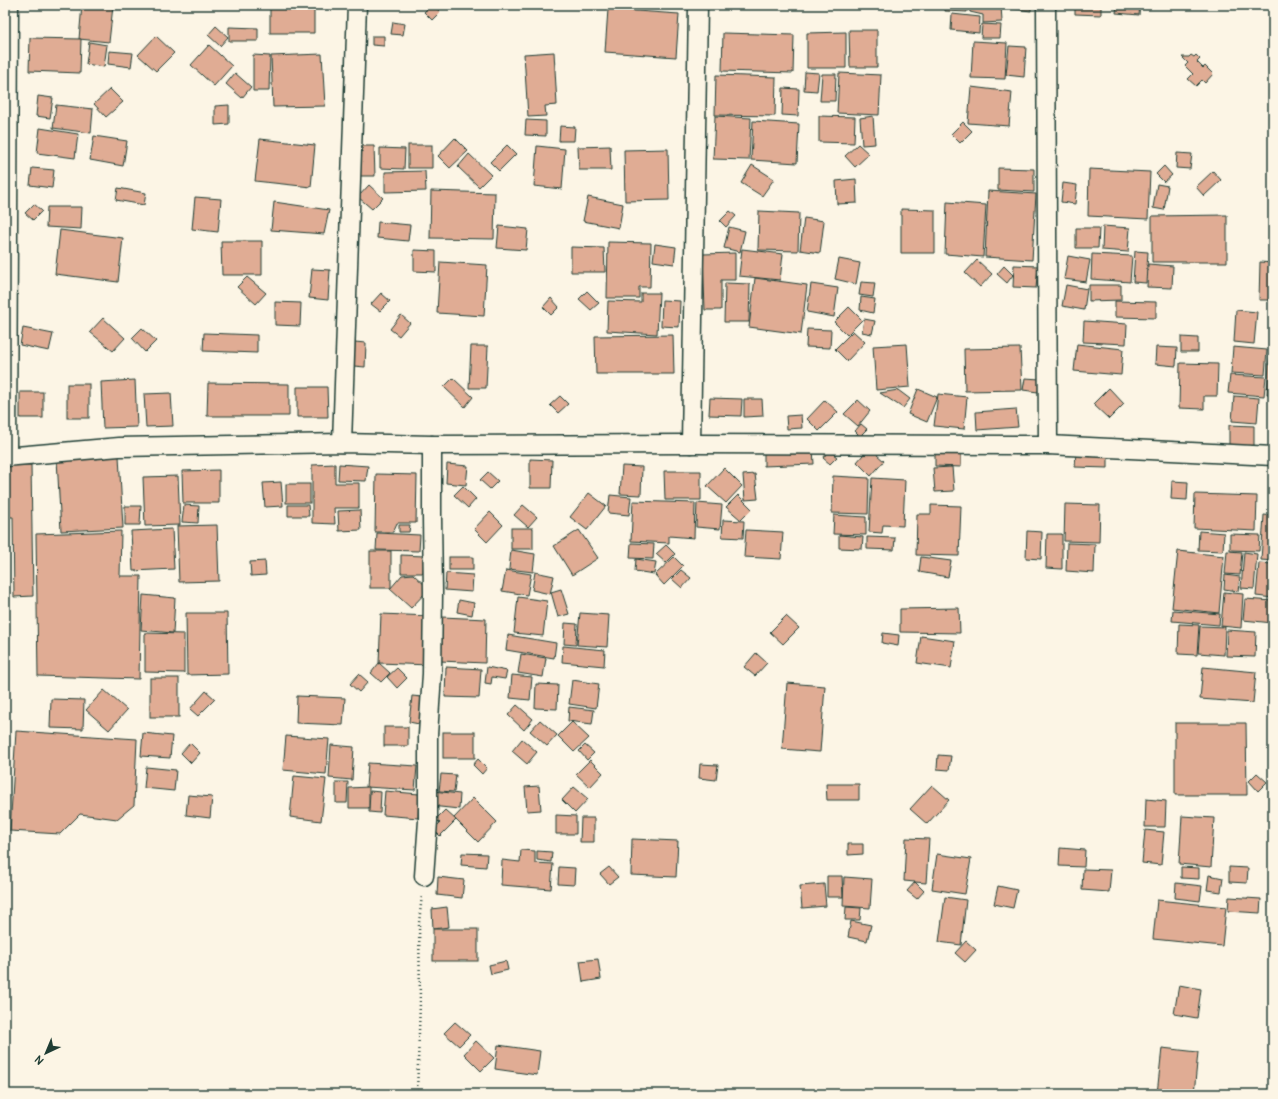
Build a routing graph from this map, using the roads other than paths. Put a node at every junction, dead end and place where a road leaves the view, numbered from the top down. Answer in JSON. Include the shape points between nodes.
{"nodes":[{"id":1,"x":9,"y":5,"type":"edge"},
{"id":2,"x":357,"y":5,"type":"edge"},
{"id":3,"x":698,"y":5,"type":"edge"},
{"id":4,"x":1046,"y":5,"type":"edge"},
{"id":5,"x":342,"y":443,"type":"junction"},
{"id":6,"x":691,"y":444,"type":"junction"},
{"id":7,"x":432,"y":445,"type":"junction"},
{"id":8,"x":1048,"y":445,"type":"junction"},
{"id":9,"x":1273,"y":456,"type":"edge"},
{"id":10,"x":6,"y":457,"type":"edge"},
{"id":11,"x":424,"y":876,"type":"road end"}],
"edges":[{"from":1,"to":10,"type":"street"},
{"from":2,"to":5,"type":"street"},
{"from":3,"to":6,"type":"street"},
{"from":4,"to":8,"type":"street"},
{"from":5,"to":7,"type":"street"},
{"from":5,"to":10,"type":"street","via":[[118,447]]},
{"from":6,"to":7,"type":"street"},
{"from":6,"to":8,"type":"street"},
{"from":7,"to":11,"type":"street","via":[[433,627],[428,735],[428,821]]},
{"from":8,"to":9,"type":"street"}]}
